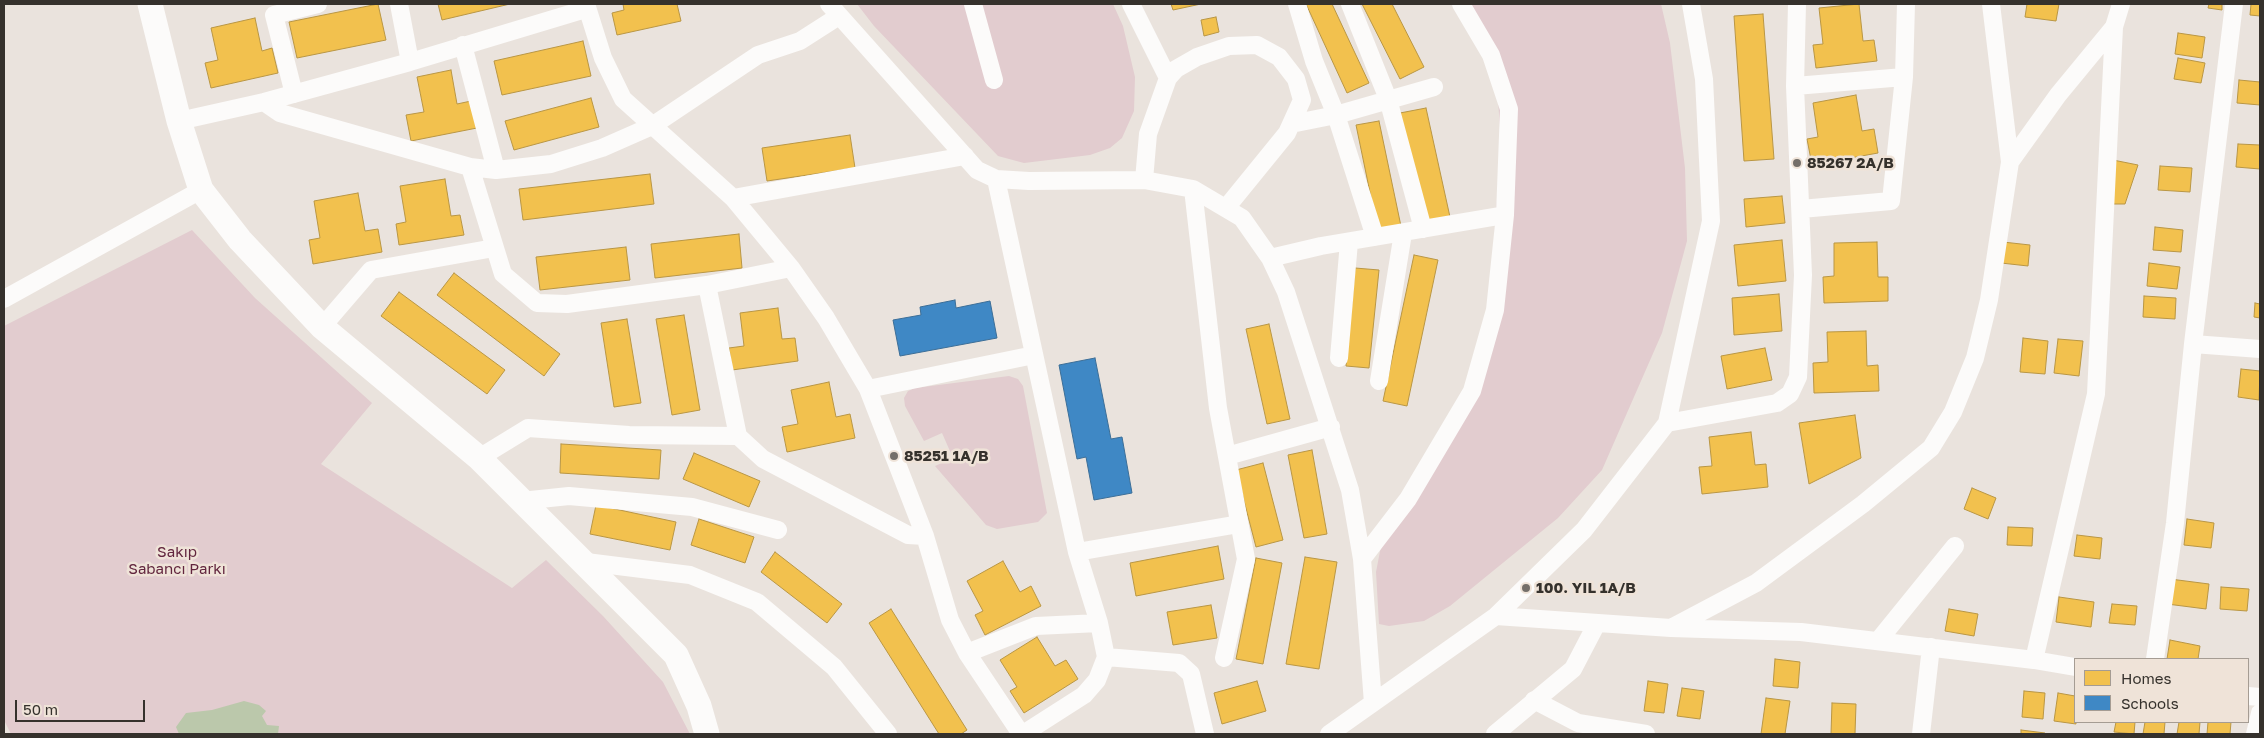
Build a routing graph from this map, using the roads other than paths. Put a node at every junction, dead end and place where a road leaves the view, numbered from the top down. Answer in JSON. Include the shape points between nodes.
{"nodes":[{"id":1,"x":150,"y":4,"type":"edge"},
{"id":2,"x":318,"y":4,"type":"edge"},
{"id":3,"x":399,"y":4,"type":"edge"},
{"id":4,"x":973,"y":4,"type":"edge"},
{"id":5,"x":1131,"y":4,"type":"edge"},
{"id":6,"x":1297,"y":4,"type":"edge"},
{"id":7,"x":1350,"y":4,"type":"edge"},
{"id":8,"x":1461,"y":4,"type":"edge"},
{"id":9,"x":1691,"y":4,"type":"edge"},
{"id":10,"x":1797,"y":4,"type":"edge"},
{"id":11,"x":1906,"y":4,"type":"edge"},
{"id":12,"x":1991,"y":4,"type":"edge"},
{"id":13,"x":2121,"y":4,"type":"edge"},
{"id":14,"x":2234,"y":4,"type":"edge"},
{"id":15,"x":586,"y":7,"type":"edge"},
{"id":16,"x":834,"y":10,"type":"edge"},
{"id":17,"x":2114,"y":27,"type":"junction"},
{"id":18,"x":463,"y":46,"type":"junction"},
{"id":19,"x":410,"y":62,"type":"junction"},
{"id":20,"x":1904,"y":77,"type":"junction"},
{"id":21,"x":1168,"y":78,"type":"junction"},
{"id":22,"x":994,"y":80,"type":"dead end"},
{"id":23,"x":1795,"y":86,"type":"junction"},
{"id":24,"x":1434,"y":87,"type":"dead end"},
{"id":25,"x":294,"y":94,"type":"junction"},
{"id":26,"x":1388,"y":99,"type":"junction"},
{"id":27,"x":264,"y":102,"type":"junction"},
{"id":28,"x":1336,"y":115,"type":"junction"},
{"id":29,"x":179,"y":121,"type":"junction"},
{"id":30,"x":1290,"y":124,"type":"junction"},
{"id":31,"x":652,"y":126,"type":"junction"},
{"id":32,"x":965,"y":156,"type":"junction"},
{"id":33,"x":2010,"y":162,"type":"junction"},
{"id":34,"x":470,"y":167,"type":"junction"},
{"id":35,"x":496,"y":170,"type":"junction"},
{"id":36,"x":996,"y":179,"type":"junction"},
{"id":37,"x":1144,"y":180,"type":"junction"},
{"id":38,"x":1194,"y":189,"type":"junction"},
{"id":39,"x":201,"y":190,"type":"junction"},
{"id":40,"x":733,"y":198,"type":"junction"},
{"id":41,"x":1226,"y":208,"type":"junction"},
{"id":42,"x":1801,"y":209,"type":"junction"},
{"id":43,"x":1505,"y":215,"type":"junction"},
{"id":44,"x":1422,"y":229,"type":"junction"},
{"id":45,"x":1403,"y":233,"type":"junction"},
{"id":46,"x":1375,"y":237,"type":"junction"},
{"id":47,"x":1350,"y":242,"type":"junction"},
{"id":48,"x":494,"y":248,"type":"junction"},
{"id":49,"x":1270,"y":258,"type":"junction"},
{"id":50,"x":791,"y":268,"type":"junction"},
{"id":51,"x":707,"y":285,"type":"junction"},
{"id":52,"x":4,"y":299,"type":"edge"},
{"id":53,"x":322,"y":327,"type":"junction"},
{"id":54,"x":2193,"y":344,"type":"junction"},
{"id":55,"x":2260,"y":348,"type":"edge"},
{"id":56,"x":1034,"y":355,"type":"junction"},
{"id":57,"x":1339,"y":358,"type":"dead end"},
{"id":58,"x":1379,"y":381,"type":"dead end"},
{"id":59,"x":868,"y":390,"type":"junction"},
{"id":60,"x":1667,"y":423,"type":"junction"},
{"id":61,"x":1331,"y":427,"type":"junction"},
{"id":62,"x":738,"y":436,"type":"junction"},
{"id":63,"x":1227,"y":456,"type":"junction"},
{"id":64,"x":480,"y":458,"type":"junction"},
{"id":65,"x":522,"y":501,"type":"junction"},
{"id":66,"x":1240,"y":524,"type":"junction"},
{"id":67,"x":778,"y":530,"type":"dead end"},
{"id":68,"x":924,"y":536,"type":"junction"},
{"id":69,"x":1955,"y":546,"type":"dead end"},
{"id":70,"x":1076,"y":552,"type":"junction"},
{"id":71,"x":1362,"y":559,"type":"junction"},
{"id":72,"x":586,"y":562,"type":"junction"},
{"id":73,"x":1496,"y":616,"type":"junction"},
{"id":74,"x":1099,"y":623,"type":"junction"},
{"id":75,"x":1597,"y":623,"type":"junction"},
{"id":76,"x":1671,"y":628,"type":"junction"},
{"id":77,"x":1878,"y":641,"type":"junction"},
{"id":78,"x":1931,"y":647,"type":"junction"},
{"id":79,"x":967,"y":653,"type":"junction"},
{"id":80,"x":1106,"y":657,"type":"junction"},
{"id":81,"x":1224,"y":658,"type":"dead end"},
{"id":82,"x":2155,"y":658,"type":"edge"},
{"id":83,"x":2034,"y":660,"type":"junction"},
{"id":84,"x":2074,"y":668,"type":"edge"},
{"id":85,"x":1534,"y":700,"type":"junction"},
{"id":86,"x":1373,"y":703,"type":"junction"},
{"id":87,"x":2260,"y":713,"type":"edge"},
{"id":88,"x":707,"y":734,"type":"edge"},
{"id":89,"x":888,"y":734,"type":"edge"},
{"id":90,"x":1022,"y":734,"type":"edge"},
{"id":91,"x":1205,"y":734,"type":"edge"},
{"id":92,"x":1329,"y":734,"type":"edge"},
{"id":93,"x":1495,"y":734,"type":"edge"},
{"id":94,"x":1646,"y":734,"type":"edge"},
{"id":95,"x":1921,"y":734,"type":"edge"},
{"id":96,"x":2255,"y":734,"type":"edge"}],
"edges":[{"from":1,"to":29,"type":"street"},
{"from":2,"to":25,"type":"street","via":[[274,15]]},
{"from":3,"to":19,"type":"street"},
{"from":4,"to":22,"type":"street"},
{"from":5,"to":21,"type":"street"},
{"from":6,"to":28,"type":"street","via":[[1314,61]]},
{"from":7,"to":26,"type":"street"},
{"from":8,"to":43,"type":"street","via":[[1491,54],[1509,109]]},
{"from":9,"to":60,"type":"street","via":[[1704,79],[1711,221]]},
{"from":10,"to":23,"type":"street"},
{"from":11,"to":20,"type":"street"},
{"from":12,"to":33,"type":"street"},
{"from":13,"to":17,"type":"street"},
{"from":14,"to":54,"type":"street"},
{"from":15,"to":18,"type":"street"},
{"from":15,"to":31,"type":"street","via":[[603,58],[623,99]]},
{"from":16,"to":31,"type":"street","via":[[800,41],[758,55]]},
{"from":16,"to":32,"type":"street"},
{"from":17,"to":33,"type":"street","via":[[2058,95]]},
{"from":17,"to":83,"type":"street","via":[[2096,394]]},
{"from":18,"to":19,"type":"street"},
{"from":18,"to":35,"type":"street"},
{"from":19,"to":25,"type":"street"},
{"from":20,"to":23,"type":"street"},
{"from":20,"to":42,"type":"street","via":[[1891,201]]},
{"from":21,"to":30,"type":"street","via":[[1176,69],[1197,57],[1229,46],[1257,45],[1280,57],[1296,79],[1302,100]]},
{"from":21,"to":37,"type":"street","via":[[1148,134]]},
{"from":23,"to":42,"type":"street"},
{"from":24,"to":26,"type":"street"},
{"from":25,"to":27,"type":"street"},
{"from":26,"to":28,"type":"street"},
{"from":26,"to":44,"type":"street"},
{"from":27,"to":29,"type":"street"},
{"from":27,"to":34,"type":"street","via":[[280,113]]},
{"from":28,"to":30,"type":"street"},
{"from":28,"to":46,"type":"street"},
{"from":29,"to":39,"type":"street"},
{"from":30,"to":41,"type":"street","via":[[1287,133]]},
{"from":31,"to":35,"type":"street","via":[[602,148],[551,164]]},
{"from":31,"to":40,"type":"street"},
{"from":32,"to":36,"type":"street","via":[[977,170]]},
{"from":32,"to":40,"type":"street"},
{"from":33,"to":76,"type":"street","via":[[1989,300],[1975,358],[1953,412],[1931,448],[1863,504],[1756,583]]},
{"from":34,"to":35,"type":"street"},
{"from":34,"to":48,"type":"street"},
{"from":36,"to":37,"type":"street"},
{"from":36,"to":56,"type":"street"},
{"from":37,"to":38,"type":"street"},
{"from":38,"to":41,"type":"street"},
{"from":38,"to":63,"type":"street","via":[[1218,408]]},
{"from":39,"to":52,"type":"street"},
{"from":39,"to":53,"type":"street","via":[[240,240]]},
{"from":40,"to":50,"type":"street"},
{"from":41,"to":49,"type":"street","via":[[1242,218]]},
{"from":42,"to":60,"type":"street","via":[[1802,320],[1798,377],[1790,394],[1778,403]]},
{"from":43,"to":44,"type":"street"},
{"from":43,"to":71,"type":"street","via":[[1495,310],[1472,391],[1408,499]]},
{"from":44,"to":45,"type":"street"},
{"from":45,"to":46,"type":"street"},
{"from":45,"to":58,"type":"street"},
{"from":46,"to":47,"type":"street"},
{"from":47,"to":49,"type":"street"},
{"from":47,"to":57,"type":"street"},
{"from":48,"to":51,"type":"street","via":[[503,274],[537,303],[567,304]]},
{"from":48,"to":53,"type":"street","via":[[372,270]]},
{"from":49,"to":61,"type":"street","via":[[1286,292]]},
{"from":50,"to":51,"type":"street"},
{"from":50,"to":59,"type":"street","via":[[826,318]]},
{"from":51,"to":62,"type":"street"},
{"from":53,"to":64,"type":"street"},
{"from":54,"to":55,"type":"street"},
{"from":54,"to":82,"type":"street","via":[[2175,523]]},
{"from":56,"to":59,"type":"street"},
{"from":56,"to":70,"type":"street"},
{"from":59,"to":68,"type":"street"},
{"from":60,"to":73,"type":"street","via":[[1584,530]]},
{"from":61,"to":63,"type":"street"},
{"from":61,"to":71,"type":"street","via":[[1350,490]]},
{"from":62,"to":64,"type":"street","via":[[629,435],[528,428]]},
{"from":62,"to":68,"type":"street","via":[[772,463],[908,536]]},
{"from":63,"to":66,"type":"street"},
{"from":64,"to":65,"type":"street"},
{"from":65,"to":67,"type":"street","via":[[569,496],[692,507]]},
{"from":65,"to":72,"type":"street"},
{"from":66,"to":70,"type":"street"},
{"from":66,"to":81,"type":"street","via":[[1246,559]]},
{"from":68,"to":79,"type":"street","via":[[950,620]]},
{"from":69,"to":77,"type":"street"},
{"from":70,"to":74,"type":"street"},
{"from":71,"to":86,"type":"street"},
{"from":72,"to":88,"type":"street","via":[[676,655],[699,706]]},
{"from":72,"to":89,"type":"street","via":[[690,574],[757,602],[834,667]]},
{"from":73,"to":75,"type":"street"},
{"from":73,"to":86,"type":"street"},
{"from":74,"to":79,"type":"street","via":[[1036,626]]},
{"from":74,"to":80,"type":"street"},
{"from":75,"to":76,"type":"street"},
{"from":75,"to":85,"type":"street","via":[[1573,669]]},
{"from":76,"to":77,"type":"street","via":[[1801,632]]},
{"from":77,"to":78,"type":"street"},
{"from":78,"to":83,"type":"street"},
{"from":78,"to":95,"type":"street"},
{"from":79,"to":90,"type":"street"},
{"from":80,"to":90,"type":"street","via":[[1097,680],[1084,695]]},
{"from":80,"to":91,"type":"street","via":[[1179,663],[1191,674]]},
{"from":83,"to":84,"type":"street"},
{"from":85,"to":93,"type":"street"},
{"from":85,"to":94,"type":"street","via":[[1578,723]]},
{"from":86,"to":92,"type":"street"},
{"from":87,"to":96,"type":"street"}]}
